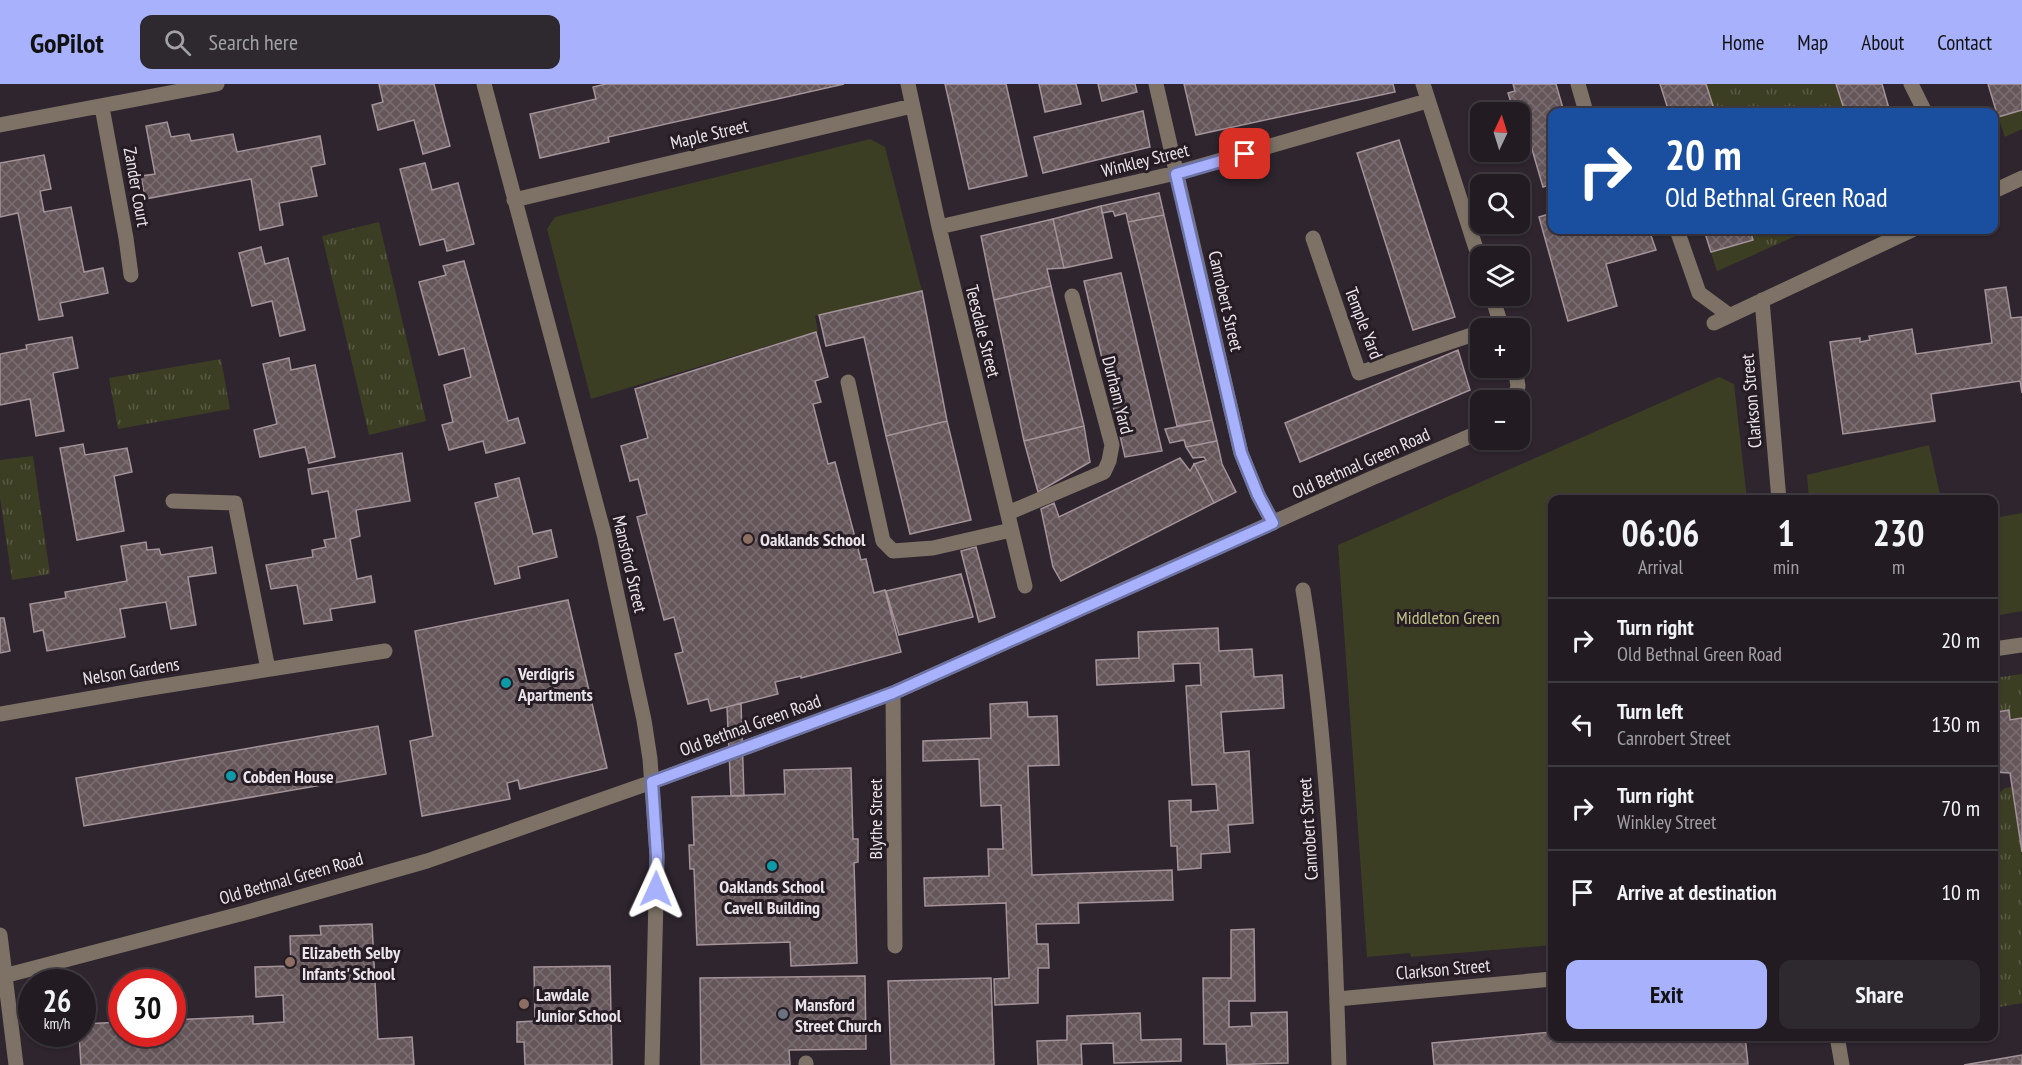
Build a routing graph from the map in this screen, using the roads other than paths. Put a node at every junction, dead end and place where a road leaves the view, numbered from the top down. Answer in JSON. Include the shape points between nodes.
{"nodes":[{"id":1,"x":217,"y":84,"type":"edge"},
{"id":2,"x":484,"y":84,"type":"edge"},
{"id":3,"x":908,"y":84,"type":"edge"},
{"id":4,"x":1156,"y":84,"type":"edge"},
{"id":5,"x":1423,"y":84,"type":"edge"},
{"id":6,"x":1578,"y":84,"type":"edge"},
{"id":7,"x":1911,"y":84,"type":"edge"},
{"id":8,"x":1427,"y":101,"type":"junction"},
{"id":9,"x":912,"y":106,"type":"junction"},
{"id":10,"x":102,"y":107,"type":"junction"},
{"id":11,"x":1585,"y":108,"type":"edge"},
{"id":12,"x":1924,"y":108,"type":"edge"},
{"id":13,"x":0,"y":125,"type":"edge"},
{"id":14,"x":1176,"y":174,"type":"junction"},
{"id":15,"x":2022,"y":178,"type":"edge"},
{"id":16,"x":1998,"y":189,"type":"edge"},
{"id":17,"x":514,"y":200,"type":"junction"},
{"id":18,"x":939,"y":227,"type":"junction"},
{"id":19,"x":1678,"y":234,"type":"edge"},
{"id":20,"x":1903,"y":234,"type":"edge"},
{"id":21,"x":1313,"y":238,"type":"dead end"},
{"id":22,"x":1475,"y":246,"type":"edge"},
{"id":23,"x":131,"y":275,"type":"dead end"},
{"id":24,"x":1072,"y":296,"type":"dead end"},
{"id":25,"x":1762,"y":300,"type":"junction"},
{"id":26,"x":1729,"y":315,"type":"junction"},
{"id":27,"x":1714,"y":323,"type":"dead end"},
{"id":28,"x":1470,"y":335,"type":"edge"},
{"id":29,"x":848,"y":382,"type":"dead end"},
{"id":30,"x":1470,"y":436,"type":"edge"},
{"id":31,"x":1779,"y":495,"type":"edge"},
{"id":32,"x":173,"y":501,"type":"dead end"},
{"id":33,"x":1008,"y":513,"type":"junction"},
{"id":34,"x":1273,"y":523,"type":"junction"},
{"id":35,"x":1011,"y":530,"type":"junction"},
{"id":36,"x":1025,"y":586,"type":"dead end"},
{"id":37,"x":1303,"y":590,"type":"dead end"},
{"id":38,"x":2022,"y":645,"type":"edge"},
{"id":39,"x":1998,"y":648,"type":"edge"},
{"id":40,"x":385,"y":651,"type":"dead end"},
{"id":41,"x":268,"y":669,"type":"junction"},
{"id":42,"x":893,"y":693,"type":"junction"},
{"id":43,"x":0,"y":714,"type":"edge"},
{"id":44,"x":652,"y":782,"type":"junction"},
{"id":45,"x":0,"y":935,"type":"edge"},
{"id":46,"x":895,"y":946,"type":"dead end"},
{"id":47,"x":3,"y":976,"type":"edge"},
{"id":48,"x":1548,"y":979,"type":"edge"},
{"id":49,"x":1337,"y":999,"type":"junction"},
{"id":50,"x":1838,"y":1041,"type":"edge"},
{"id":51,"x":16,"y":1065,"type":"edge"},
{"id":52,"x":652,"y":1065,"type":"edge"},
{"id":53,"x":1339,"y":1065,"type":"edge"},
{"id":54,"x":1842,"y":1065,"type":"edge"}],
"edges":[{"from":1,"to":10,"type":"street"},
{"from":2,"to":17,"type":"street","name":"Mansford Street"},
{"from":3,"to":9,"type":"street","name":"Teesdale Street"},
{"from":4,"to":14,"type":"street","name":"Canrobert Street"},
{"from":5,"to":8,"type":"street"},
{"from":6,"to":11,"type":"street"},
{"from":7,"to":12,"type":"street"},
{"from":8,"to":14,"type":"street","name":"Winkley Street"},
{"from":8,"to":22,"type":"street"},
{"from":9,"to":17,"type":"street","name":"Maple Street"},
{"from":9,"to":18,"type":"street","name":"Teesdale Street"},
{"from":10,"to":13,"type":"street"},
{"from":10,"to":23,"type":"street","name":"Zander Court"},
{"from":14,"to":18,"type":"street","name":"Winkley Street"},
{"from":14,"to":34,"type":"street","name":"Canrobert Street","via":[[1241,453]]},
{"from":15,"to":16,"type":"street"},
{"from":17,"to":44,"type":"street","name":"Mansford Street","via":[[604,534],[644,720]]},
{"from":18,"to":33,"type":"street","name":"Teesdale Street"},
{"from":19,"to":26,"type":"street","via":[[1699,293]]},
{"from":20,"to":25,"type":"street"},
{"from":21,"to":28,"type":"street","name":"Temple Yard","via":[[1359,373]]},
{"from":24,"to":33,"type":"street","name":"Durham Yard","via":[[1112,445],[1109,460],[1104,472]]},
{"from":25,"to":26,"type":"street"},
{"from":25,"to":31,"type":"street","name":"Clarkson Street"},
{"from":26,"to":27,"type":"street"},
{"from":29,"to":35,"type":"street","via":[[884,541],[893,551],[933,548]]},
{"from":30,"to":34,"type":"street","name":"Old Bethnal Green Road"},
{"from":32,"to":41,"type":"street","via":[[235,503]]},
{"from":33,"to":35,"type":"street","name":"Teesdale Street"},
{"from":34,"to":42,"type":"street","name":"Old Bethnal Green Road"},
{"from":35,"to":36,"type":"street","name":"Teesdale Street"},
{"from":37,"to":49,"type":"street","name":"Canrobert Street","via":[[1320,728]]},
{"from":38,"to":39,"type":"street"},
{"from":40,"to":41,"type":"street","name":"Nelson Gardens"},
{"from":41,"to":43,"type":"street","name":"Nelson Gardens"},
{"from":42,"to":44,"type":"street","name":"Old Bethnal Green Road"},
{"from":42,"to":46,"type":"street","name":"Blythe Street"},
{"from":44,"to":47,"type":"street","name":"Old Bethnal Green Road","via":[[427,861]]},
{"from":44,"to":52,"type":"street","name":"Mansford Street","via":[[657,856]]},
{"from":45,"to":47,"type":"street"},
{"from":47,"to":51,"type":"street"},
{"from":48,"to":49,"type":"street","name":"Clarkson Street"},
{"from":49,"to":53,"type":"street","name":"Canrobert Street"},
{"from":50,"to":54,"type":"street"}]}
